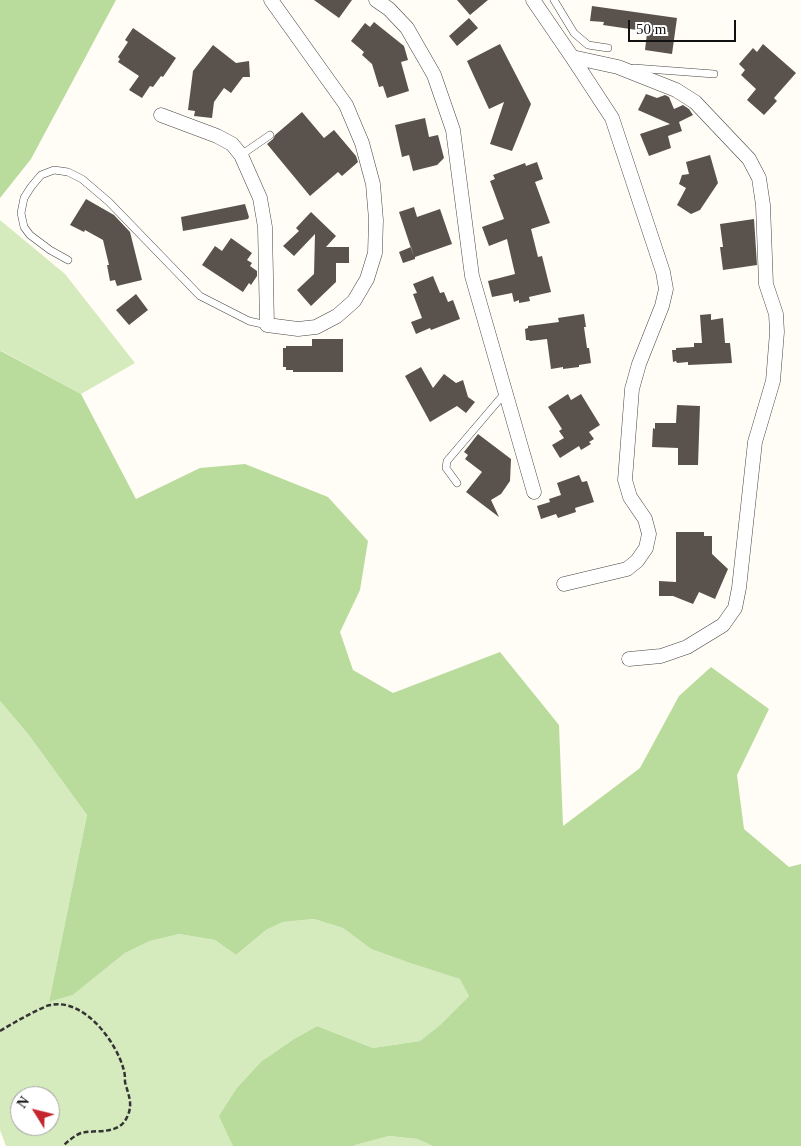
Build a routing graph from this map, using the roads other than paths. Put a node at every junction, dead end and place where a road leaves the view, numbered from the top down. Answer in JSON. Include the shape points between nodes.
{"nodes":[{"id":1,"x":270,"y":0,"type":"edge"},
{"id":2,"x":376,"y":0,"type":"edge"},
{"id":3,"x":533,"y":0,"type":"edge"},
{"id":4,"x":554,"y":0,"type":"edge"},
{"id":5,"x":608,"y":48,"type":"dead end"},
{"id":6,"x":572,"y":57,"type":"junction"},
{"id":7,"x":618,"y":67,"type":"junction"},
{"id":8,"x":714,"y":74,"type":"dead end"},
{"id":9,"x":161,"y":115,"type":"dead end"},
{"id":10,"x":270,"y":136,"type":"dead end"},
{"id":11,"x":241,"y":154,"type":"junction"},
{"id":12,"x":68,"y":260,"type":"dead end"},
{"id":13,"x":267,"y":325,"type":"junction"},
{"id":14,"x":505,"y":393,"type":"junction"},
{"id":15,"x":457,"y":483,"type":"dead end"},
{"id":16,"x":534,"y":492,"type":"dead end"},
{"id":17,"x":564,"y":584,"type":"dead end"},
{"id":18,"x":629,"y":659,"type":"dead end"}],
"edges":[{"from":1,"to":13,"type":"street","via":[[346,105],[362,143],[373,184],[376,220],[375,253],[367,279],[354,301],[338,316],[316,327],[298,329]]},
{"from":2,"to":14,"type":"street","via":[[407,28],[434,75],[453,130],[472,276]]},
{"from":3,"to":6,"type":"street"},
{"from":4,"to":5,"type":"lane","via":[[574,33],[588,45]]},
{"from":6,"to":7,"type":"street"},
{"from":6,"to":17,"type":"street","via":[[612,118],[666,289],[639,364],[631,398],[625,480],[630,497],[645,518],[650,534],[646,548],[627,569]]},
{"from":7,"to":8,"type":"lane"},
{"from":7,"to":18,"type":"street","via":[[676,90],[695,102],[749,159],[759,178],[766,284],[776,314],[777,332],[773,381],[755,442],[734,608],[723,625],[687,647],[661,656]]},
{"from":9,"to":11,"type":"street","via":[[217,136],[232,144]]},
{"from":10,"to":11,"type":"lane"},
{"from":11,"to":13,"type":"street","via":[[260,198],[265,227]]},
{"from":12,"to":13,"type":"lane","via":[[30,235],[24,227],[21,213],[24,198],[31,187],[41,175],[54,170],[82,179],[109,202],[200,296],[249,321]]},
{"from":14,"to":15,"type":"lane","via":[[447,461],[446,468]]},
{"from":14,"to":16,"type":"street"}]}
